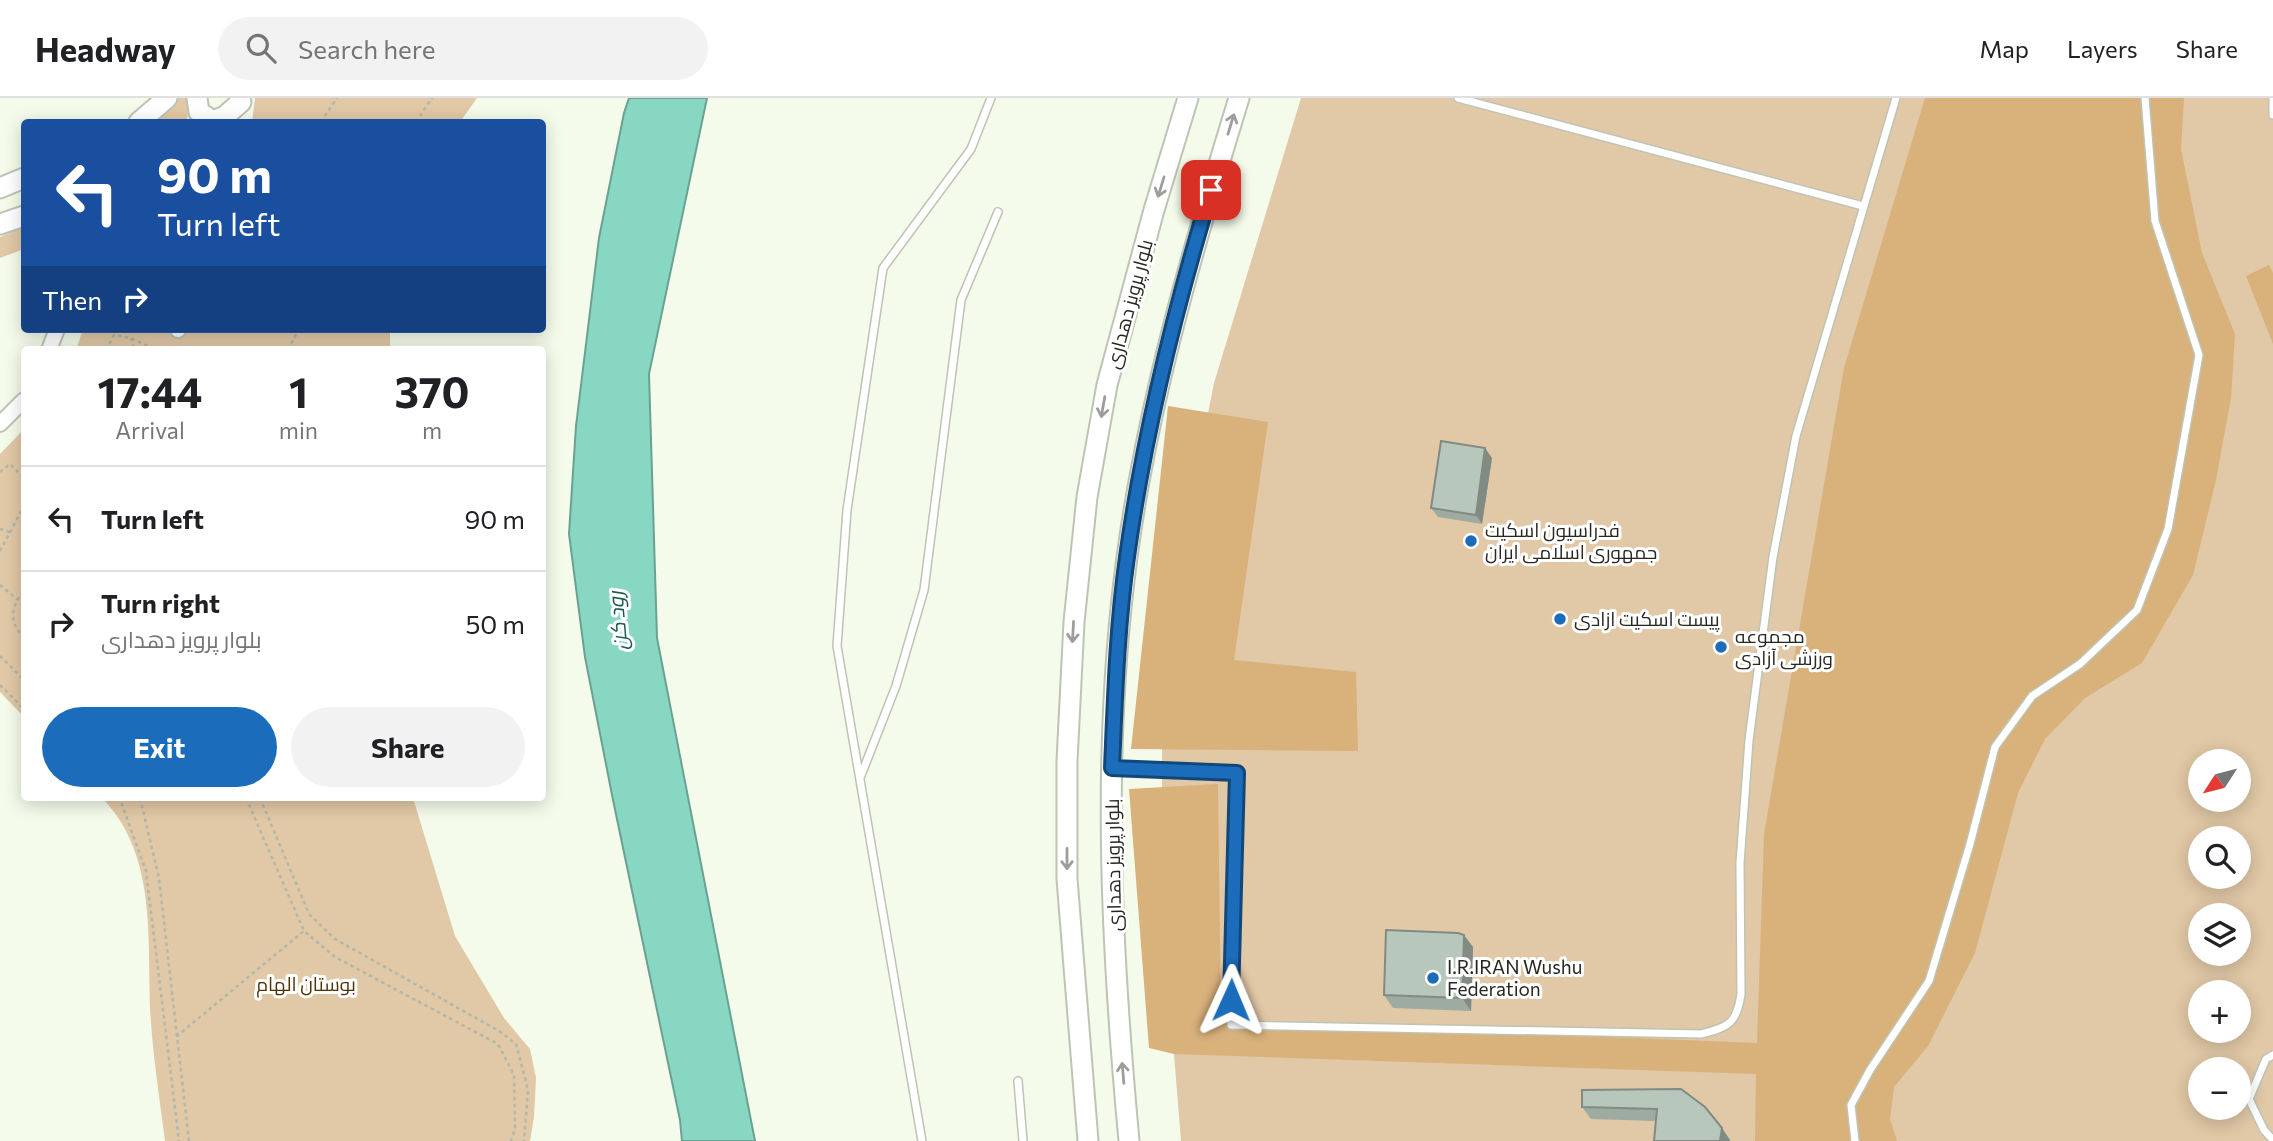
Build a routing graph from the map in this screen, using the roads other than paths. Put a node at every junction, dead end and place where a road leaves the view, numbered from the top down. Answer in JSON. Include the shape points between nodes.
{"nodes":[{"id":1,"x":167,"y":98,"type":"edge"},
{"id":2,"x":197,"y":98,"type":"edge"},
{"id":3,"x":991,"y":98,"type":"edge"},
{"id":4,"x":1188,"y":98,"type":"edge"},
{"id":5,"x":1239,"y":98,"type":"edge"},
{"id":6,"x":1458,"y":98,"type":"edge"},
{"id":7,"x":1896,"y":98,"type":"edge"},
{"id":8,"x":2145,"y":98,"type":"edge"},
{"id":9,"x":2273,"y":98,"type":"edge"},
{"id":10,"x":241,"y":100,"type":"edge"},
{"id":11,"x":2273,"y":115,"type":"edge"},
{"id":12,"x":142,"y":119,"type":"edge"},
{"id":13,"x":210,"y":119,"type":"edge"},
{"id":14,"x":218,"y":119,"type":"edge"},
{"id":15,"x":238,"y":119,"type":"edge"},
{"id":16,"x":21,"y":179,"type":"edge"},
{"id":17,"x":0,"y":188,"type":"edge"},
{"id":18,"x":1863,"y":206,"type":"junction"},
{"id":19,"x":998,"y":212,"type":"dead end"},
{"id":20,"x":21,"y":217,"type":"edge"},
{"id":21,"x":0,"y":224,"type":"edge"},
{"id":22,"x":21,"y":403,"type":"edge"},
{"id":23,"x":0,"y":424,"type":"edge"},
{"id":24,"x":1112,"y":768,"type":"junction"},
{"id":25,"x":860,"y":779,"type":"junction"},
{"id":26,"x":2273,"y":1055,"type":"edge"},
{"id":27,"x":1018,"y":1081,"type":"dead end"},
{"id":28,"x":2273,"y":1140,"type":"edge"},
{"id":29,"x":922,"y":1141,"type":"edge"},
{"id":30,"x":1023,"y":1141,"type":"edge"},
{"id":31,"x":1088,"y":1141,"type":"edge"},
{"id":32,"x":1129,"y":1141,"type":"edge"},
{"id":33,"x":1855,"y":1141,"type":"edge"}],
"edges":[{"from":1,"to":12,"type":"main road"},
{"from":2,"to":13,"type":"main road","via":[[199,112]]},
{"from":3,"to":25,"type":"lane","via":[[971,149],[883,268],[847,510],[837,646]]},
{"from":4,"to":31,"type":"main road","name":"بلوار پرویز دهداری","one_way":true,"via":[[1107,385],[1087,497],[1074,622],[1067,761],[1068,879]]},
{"from":24,"to":5,"type":"main road","name":"بلوار پرویز دهداری","one_way":true,"via":[[1127,556],[1146,452],[1193,249]]},
{"from":6,"to":18,"type":"lane"},
{"from":7,"to":18,"type":"lane"},
{"from":8,"to":33,"type":"lane","via":[[2155,221],[2199,355],[2168,529],[2137,610],[2080,664],[2032,696],[1995,747],[1929,981],[1851,1105]]},
{"from":9,"to":11,"type":"lane"},
{"from":10,"to":14,"type":"main road"},
{"from":10,"to":15,"type":"main road"},
{"from":16,"to":17,"type":"main road"},
{"from":18,"to":24,"type":"lane","via":[[1797,436],[1773,557],[1749,740],[1740,863],[1741,994],[1739,1013],[1724,1028],[1701,1034],[1231,1025],[1237,773]]},
{"from":19,"to":25,"type":"lane","via":[[961,300],[924,590],[896,686]]},
{"from":20,"to":21,"type":"main road"},
{"from":22,"to":23,"type":"street"},
{"from":32,"to":24,"type":"main road","name":"بلوار پرویز دهداری","one_way":true,"via":[[1111,894]]},
{"from":25,"to":29,"type":"lane"},
{"from":26,"to":28,"type":"lane","via":[[2266,1059],[2249,1099]]},
{"from":27,"to":30,"type":"lane"}]}
